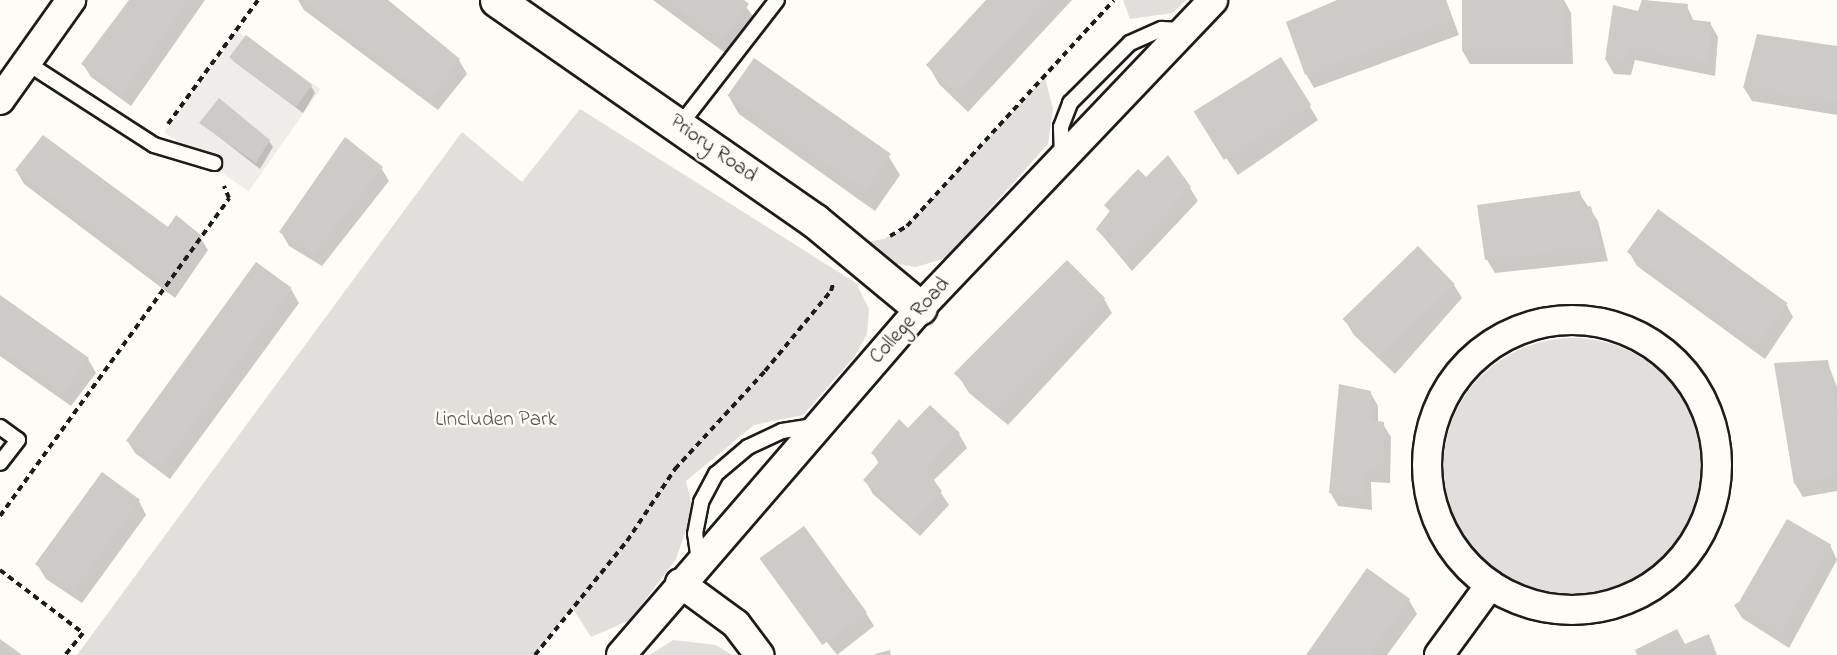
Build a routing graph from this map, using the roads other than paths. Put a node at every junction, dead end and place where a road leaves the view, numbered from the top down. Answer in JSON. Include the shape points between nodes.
{"nodes":[{"id":1,"x":71,"y":0,"type":"edge"},
{"id":2,"x":497,"y":0,"type":"edge"},
{"id":3,"x":777,"y":0,"type":"edge"},
{"id":4,"x":1213,"y":0,"type":"edge"},
{"id":5,"x":27,"y":63,"type":"junction"},
{"id":6,"x":0,"y":100,"type":"edge"},
{"id":7,"x":680,"y":125,"type":"junction"},
{"id":8,"x":214,"y":163,"type":"road end"},
{"id":9,"x":920,"y":308,"type":"junction"},
{"id":10,"x":816,"y":426,"type":"junction"},
{"id":11,"x":0,"y":427,"type":"edge"},
{"id":12,"x":0,"y":463,"type":"edge"},
{"id":13,"x":699,"y":561,"type":"junction"},
{"id":14,"x":680,"y":583,"type":"junction"},
{"id":15,"x":1490,"y":585,"type":"junction"},
{"id":16,"x":621,"y":655,"type":"edge"},
{"id":17,"x":759,"y":655,"type":"edge"},
{"id":18,"x":1439,"y":655,"type":"edge"}],
"edges":[{"from":1,"to":5,"type":"street"},
{"from":2,"to":7,"type":"street","name":"Priory Road"},
{"from":3,"to":7,"type":"lane"},
{"from":4,"to":9,"type":"street","name":"College Road"},
{"from":5,"to":6,"type":"street"},
{"from":5,"to":8,"type":"lane","via":[[154,145]]},
{"from":7,"to":9,"type":"street","name":"Priory Road","via":[[845,246]]},
{"from":9,"to":10,"type":"street","name":"College Road"},
{"from":10,"to":13,"type":"street","name":"College Road"},
{"from":10,"to":13,"type":"lane","via":[[773,435],[748,447],[716,474],[699,513],[695,534]]},
{"from":11,"to":12,"type":"lane","via":[[18,440]]},
{"from":13,"to":14,"type":"street","name":"College Road"},
{"from":14,"to":16,"type":"street","name":"College Road"},
{"from":14,"to":17,"type":"street","via":[[736,624]]},
{"from":15,"to":15,"type":"street","via":[[1450,545],[1429,492],[1429,435],[1451,383],[1491,343],[1543,322],[1598,322],[1650,342],[1680,367],[1696,388],[1715,438],[1715,490],[1697,539],[1681,561],[1648,589],[1616,604],[1590,609],[1538,606]]},
{"from":15,"to":18,"type":"street"}]}
